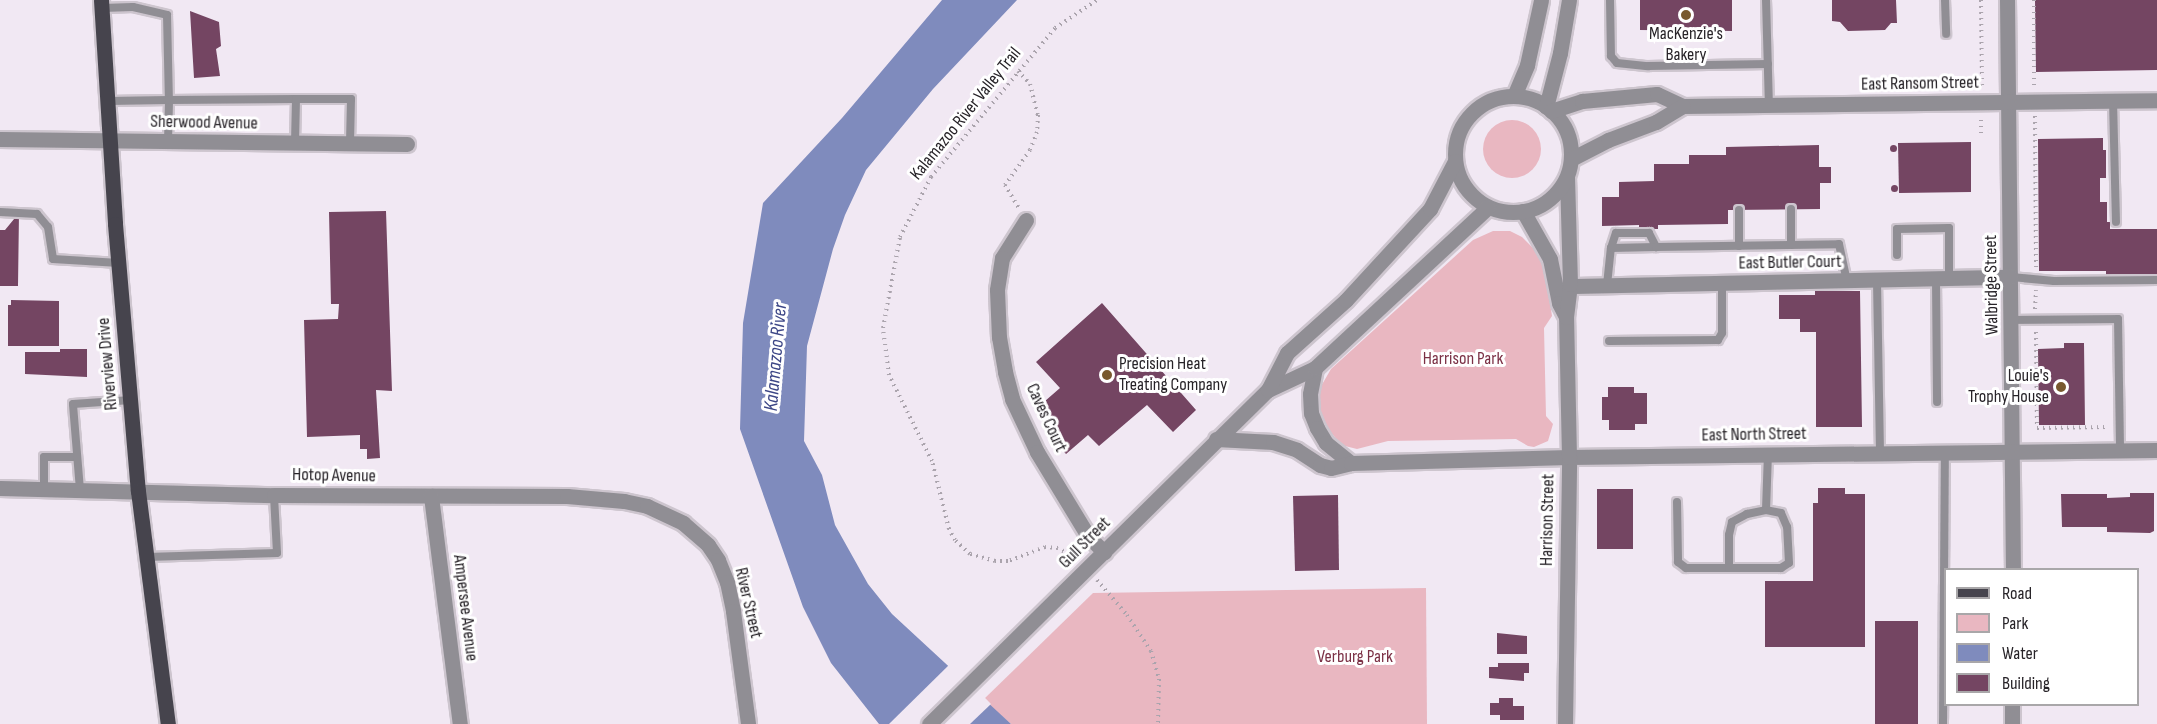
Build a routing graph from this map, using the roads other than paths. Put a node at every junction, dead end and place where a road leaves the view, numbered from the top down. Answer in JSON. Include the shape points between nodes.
{"nodes":[{"id":1,"x":1541,"y":0,"type":"edge"},
{"id":2,"x":1569,"y":0,"type":"edge"},
{"id":3,"x":1610,"y":0,"type":"edge"},
{"id":4,"x":1766,"y":0,"type":"edge"},
{"id":5,"x":1946,"y":0,"type":"edge"},
{"id":6,"x":2007,"y":0,"type":"edge"},
{"id":7,"x":102,"y":4,"type":"edge"},
{"id":8,"x":1946,"y":34,"type":"dead end"},
{"id":9,"x":1768,"y":64,"type":"junction"},
{"id":10,"x":1514,"y":96,"type":"junction"},
{"id":11,"x":296,"y":99,"type":"junction"},
{"id":12,"x":169,"y":100,"type":"junction"},
{"id":13,"x":2113,"y":100,"type":"junction"},
{"id":14,"x":2157,"y":100,"type":"edge"},
{"id":15,"x":108,"y":101,"type":"junction"},
{"id":16,"x":2010,"y":103,"type":"junction"},
{"id":17,"x":1769,"y":105,"type":"junction"},
{"id":18,"x":1683,"y":106,"type":"junction"},
{"id":19,"x":1549,"y":109,"type":"junction"},
{"id":20,"x":0,"y":139,"type":"edge"},
{"id":21,"x":110,"y":141,"type":"junction"},
{"id":22,"x":168,"y":142,"type":"junction"},
{"id":23,"x":295,"y":143,"type":"junction"},
{"id":24,"x":350,"y":144,"type":"junction"},
{"id":25,"x":407,"y":144,"type":"dead end"},
{"id":26,"x":1571,"y":159,"type":"junction"},
{"id":27,"x":1455,"y":161,"type":"junction"},
{"id":28,"x":1567,"y":177,"type":"junction"},
{"id":29,"x":1488,"y":207,"type":"junction"},
{"id":30,"x":1791,"y":209,"type":"dead end"},
{"id":31,"x":1739,"y":210,"type":"dead end"},
{"id":32,"x":1523,"y":211,"type":"junction"},
{"id":33,"x":0,"y":212,"type":"edge"},
{"id":34,"x":1026,"y":220,"type":"road end"},
{"id":35,"x":2116,"y":222,"type":"dead end"},
{"id":36,"x":1791,"y":245,"type":"junction"},
{"id":37,"x":1739,"y":246,"type":"junction"},
{"id":38,"x":1656,"y":247,"type":"junction"},
{"id":39,"x":1611,"y":248,"type":"junction"},
{"id":40,"x":1897,"y":255,"type":"dead end"},
{"id":41,"x":118,"y":263,"type":"junction"},
{"id":42,"x":2011,"y":277,"type":"junction"},
{"id":43,"x":1943,"y":280,"type":"junction"},
{"id":44,"x":2157,"y":280,"type":"edge"},
{"id":45,"x":1847,"y":281,"type":"junction"},
{"id":46,"x":1877,"y":281,"type":"junction"},
{"id":47,"x":1722,"y":283,"type":"junction"},
{"id":48,"x":1607,"y":285,"type":"junction"},
{"id":49,"x":1570,"y":286,"type":"junction"},
{"id":50,"x":1566,"y":317,"type":"junction"},
{"id":51,"x":2012,"y":320,"type":"junction"},
{"id":52,"x":1609,"y":341,"type":"dead end"},
{"id":53,"x":1315,"y":368,"type":"junction"},
{"id":54,"x":1268,"y":390,"type":"junction"},
{"id":55,"x":131,"y":400,"type":"junction"},
{"id":56,"x":1937,"y":402,"type":"dead end"},
{"id":57,"x":1216,"y":439,"type":"junction"},
{"id":58,"x":2120,"y":450,"type":"junction"},
{"id":59,"x":2157,"y":450,"type":"edge"},
{"id":60,"x":2013,"y":451,"type":"junction"},
{"id":61,"x":1945,"y":452,"type":"junction"},
{"id":62,"x":1880,"y":453,"type":"junction"},
{"id":63,"x":1768,"y":454,"type":"junction"},
{"id":64,"x":1569,"y":456,"type":"junction"},
{"id":65,"x":77,"y":457,"type":"junction"},
{"id":66,"x":1351,"y":463,"type":"junction"},
{"id":67,"x":0,"y":489,"type":"edge"},
{"id":68,"x":44,"y":489,"type":"junction"},
{"id":69,"x":80,"y":490,"type":"junction"},
{"id":70,"x":138,"y":491,"type":"junction"},
{"id":71,"x":274,"y":495,"type":"junction"},
{"id":72,"x":432,"y":496,"type":"junction"},
{"id":73,"x":1677,"y":502,"type":"dead end"},
{"id":74,"x":1766,"y":510,"type":"junction"},
{"id":75,"x":667,"y":513,"type":"joint"},
{"id":76,"x":1104,"y":552,"type":"junction"},
{"id":77,"x":147,"y":557,"type":"junction"},
{"id":78,"x":1729,"y":568,"type":"junction"},
{"id":79,"x":1944,"y":568,"type":"edge"},
{"id":80,"x":2013,"y":568,"type":"edge"},
{"id":81,"x":1944,"y":588,"type":"edge"},
{"id":82,"x":2012,"y":706,"type":"edge"},
{"id":83,"x":168,"y":724,"type":"edge"},
{"id":84,"x":460,"y":724,"type":"edge"},
{"id":85,"x":748,"y":724,"type":"edge"},
{"id":86,"x":929,"y":724,"type":"edge"},
{"id":87,"x":1565,"y":724,"type":"edge"},
{"id":88,"x":1943,"y":724,"type":"edge"},
{"id":89,"x":2012,"y":724,"type":"edge"}],
"edges":[{"from":1,"to":10,"type":"street","via":[[1527,65]]},
{"from":2,"to":19,"type":"street"},
{"from":3,"to":9,"type":"lane","via":[[1611,56],[1617,63]]},
{"from":4,"to":9,"type":"lane"},
{"from":5,"to":8,"type":"lane"},
{"from":6,"to":16,"type":"street","name":"Walbridge Street"},
{"from":7,"to":12,"type":"lane","via":[[167,15]]},
{"from":7,"to":15,"type":"main road","name":"Riverview Drive"},
{"from":9,"to":17,"type":"lane"},
{"from":10,"to":19,"type":"street"},
{"from":10,"to":27,"type":"street","via":[[1494,99],[1463,123],[1456,141]]},
{"from":11,"to":12,"type":"lane"},
{"from":11,"to":23,"type":"lane"},
{"from":11,"to":24,"type":"lane","via":[[351,99]]},
{"from":12,"to":15,"type":"lane"},
{"from":12,"to":22,"type":"lane"},
{"from":13,"to":14,"type":"street","name":"East Ransom Street"},
{"from":13,"to":16,"type":"street","name":"East Ransom Street"},
{"from":13,"to":35,"type":"lane"},
{"from":15,"to":21,"type":"main road","name":"Riverview Drive"},
{"from":16,"to":17,"type":"street","name":"East Ransom Street"},
{"from":16,"to":42,"type":"street","name":"Walbridge Street"},
{"from":17,"to":18,"type":"street","name":"East Ransom Street"},
{"from":18,"to":19,"type":"street","name":"East Ransom Street","via":[[1658,94],[1582,101]]},
{"from":18,"to":26,"type":"street","name":"East Ransom Street"},
{"from":19,"to":26,"type":"street","via":[[1569,140]]},
{"from":20,"to":21,"type":"street","name":"Sherwood Avenue"},
{"from":21,"to":22,"type":"street","name":"Sherwood Avenue"},
{"from":21,"to":41,"type":"main road","name":"Riverview Drive"},
{"from":22,"to":23,"type":"street","name":"Sherwood Avenue"},
{"from":23,"to":24,"type":"street","name":"Sherwood Avenue"},
{"from":24,"to":25,"type":"street","name":"Sherwood Avenue"},
{"from":26,"to":28,"type":"street"},
{"from":27,"to":29,"type":"street","via":[[1460,180],[1472,196]]},
{"from":27,"to":54,"type":"street","name":"Gull Street","via":[[1430,209],[1346,300],[1287,353]]},
{"from":28,"to":32,"type":"street","via":[[1557,193],[1542,205]]},
{"from":28,"to":49,"type":"street","name":"Harrison Street"},
{"from":29,"to":32,"type":"street"},
{"from":29,"to":53,"type":"street","name":"Gull Street"},
{"from":30,"to":36,"type":"lane"},
{"from":31,"to":37,"type":"lane"},
{"from":32,"to":50,"type":"street","name":"Harrison Street","via":[[1550,259],[1559,303]]},
{"from":33,"to":41,"type":"lane","via":[[37,214],[48,227],[53,259]]},
{"from":34,"to":76,"type":"street","name":"Caves Court","via":[[1002,258],[999,279],[999,337],[1005,372],[1012,399],[1037,452],[1088,536]]},
{"from":36,"to":37,"type":"lane"},
{"from":36,"to":45,"type":"lane","via":[[1839,244]]},
{"from":37,"to":38,"type":"lane"},
{"from":38,"to":39,"type":"lane"},
{"from":38,"to":39,"type":"lane","via":[[1648,233],[1616,233]]},
{"from":39,"to":48,"type":"lane"},
{"from":40,"to":43,"type":"lane","via":[[1896,229],[1949,228]]},
{"from":41,"to":55,"type":"main road","name":"Riverview Drive"},
{"from":42,"to":43,"type":"street","name":"East Butler Court"},
{"from":42,"to":44,"type":"lane"},
{"from":42,"to":51,"type":"street","name":"Walbridge Street"},
{"from":43,"to":46,"type":"street","name":"East Butler Court"},
{"from":43,"to":56,"type":"lane"},
{"from":45,"to":46,"type":"street","name":"East Butler Court"},
{"from":45,"to":47,"type":"street","name":"East Butler Court"},
{"from":46,"to":62,"type":"lane"},
{"from":47,"to":48,"type":"street","name":"East Butler Court"},
{"from":47,"to":52,"type":"lane","via":[[1722,333],[1718,340]]},
{"from":48,"to":49,"type":"street","name":"East Butler Court"},
{"from":49,"to":50,"type":"street","name":"Harrison Street"},
{"from":50,"to":64,"type":"street","name":"Harrison Street"},
{"from":51,"to":58,"type":"lane","via":[[2118,319]]},
{"from":51,"to":60,"type":"street","name":"Walbridge Street"},
{"from":53,"to":54,"type":"street","name":"Gull Street"},
{"from":53,"to":66,"type":"street","via":[[1311,413],[1326,443]]},
{"from":54,"to":57,"type":"street","name":"Gull Street"},
{"from":55,"to":65,"type":"lane","via":[[73,404]]},
{"from":55,"to":70,"type":"main road","name":"Riverview Drive"},
{"from":57,"to":66,"type":"street","name":"East North Street","via":[[1273,442],[1331,468]]},
{"from":57,"to":76,"type":"street","name":"Gull Street"},
{"from":58,"to":59,"type":"street","name":"East North Street"},
{"from":58,"to":60,"type":"street","name":"East North Street"},
{"from":60,"to":61,"type":"street","name":"East North Street"},
{"from":60,"to":80,"type":"street","name":"Walbridge Street"},
{"from":61,"to":62,"type":"street","name":"East North Street"},
{"from":61,"to":79,"type":"lane"},
{"from":62,"to":63,"type":"street","name":"East North Street"},
{"from":63,"to":64,"type":"street","name":"East North Street"},
{"from":63,"to":74,"type":"lane"},
{"from":64,"to":66,"type":"street","name":"East North Street"},
{"from":64,"to":87,"type":"street","name":"Harrison Street"},
{"from":65,"to":68,"type":"lane","via":[[44,457]]},
{"from":65,"to":69,"type":"lane"},
{"from":67,"to":68,"type":"street","name":"Hotop Avenue"},
{"from":68,"to":69,"type":"street","name":"Hotop Avenue"},
{"from":69,"to":70,"type":"street","name":"Hotop Avenue"},
{"from":70,"to":71,"type":"street","name":"Hotop Avenue"},
{"from":70,"to":77,"type":"main road","name":"Riverview Drive"},
{"from":71,"to":72,"type":"street","name":"Hotop Avenue"},
{"from":71,"to":77,"type":"lane","via":[[277,553]]},
{"from":72,"to":75,"type":"street","name":"Hotop Avenue","via":[[598,498]]},
{"from":72,"to":84,"type":"street","name":"Ampersee Avenue"},
{"from":73,"to":78,"type":"lane","via":[[1678,562],[1686,568]]},
{"from":74,"to":78,"type":"lane","via":[[1732,522]]},
{"from":74,"to":78,"type":"lane","via":[[1781,513],[1787,527],[1789,563],[1780,568]]},
{"from":75,"to":85,"type":"street","name":"River Street","via":[[708,545],[727,582]]},
{"from":76,"to":86,"type":"street","name":"Gull Street"},
{"from":77,"to":83,"type":"main road","name":"Riverview Drive"},
{"from":81,"to":88,"type":"lane"},
{"from":82,"to":89,"type":"street"}]}
